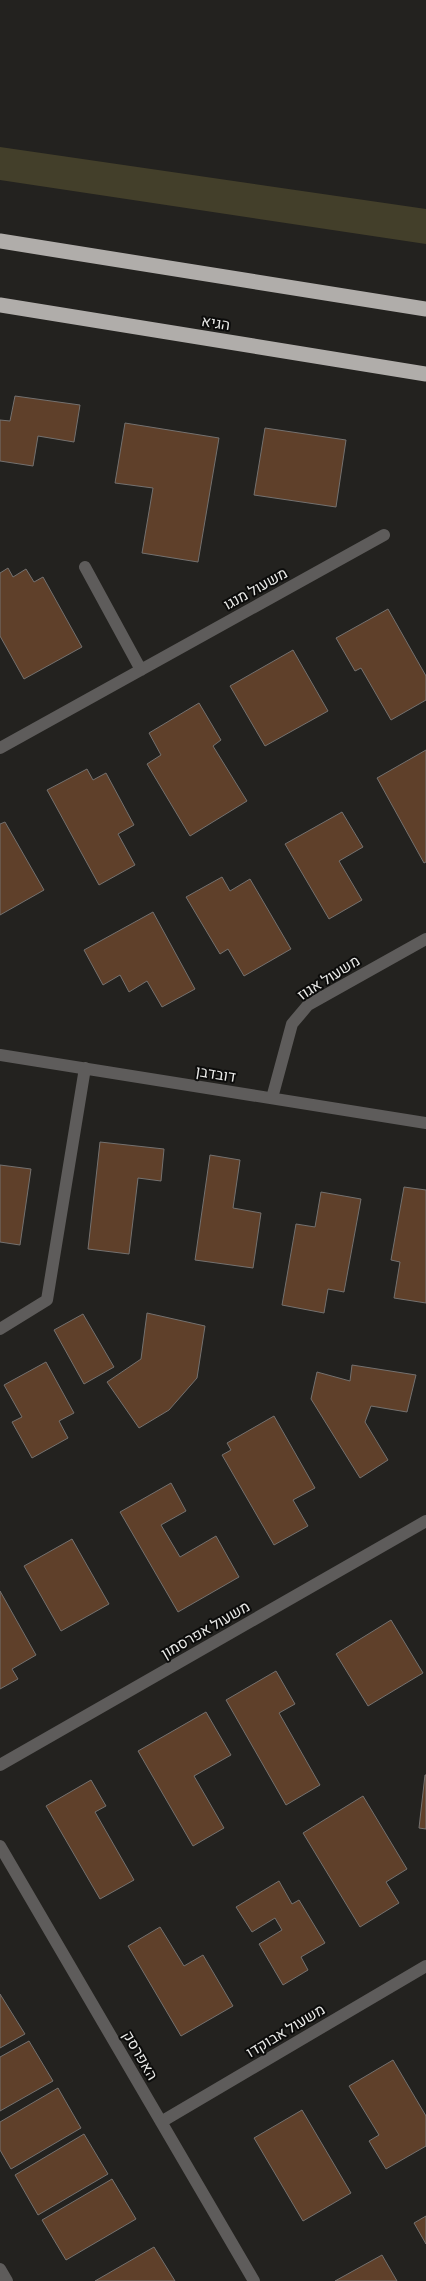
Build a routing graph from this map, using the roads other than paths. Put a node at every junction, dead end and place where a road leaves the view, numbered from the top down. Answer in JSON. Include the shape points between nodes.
{"nodes":[{"id":1,"x":0,"y":241,"type":"edge"},
{"id":2,"x":0,"y":305,"type":"edge"},
{"id":3,"x":426,"y":309,"type":"edge"},
{"id":4,"x":426,"y":374,"type":"edge"},
{"id":5,"x":384,"y":535,"type":"dead end"},
{"id":6,"x":85,"y":567,"type":"dead end"},
{"id":7,"x":141,"y":670,"type":"junction"},
{"id":8,"x":0,"y":748,"type":"edge"},
{"id":9,"x":426,"y":939,"type":"edge"},
{"id":10,"x":0,"y":1055,"type":"edge"},
{"id":11,"x":85,"y":1068,"type":"junction"},
{"id":12,"x":272,"y":1098,"type":"junction"},
{"id":13,"x":426,"y":1123,"type":"edge"},
{"id":14,"x":0,"y":1329,"type":"edge"},
{"id":15,"x":426,"y":1521,"type":"edge"},
{"id":16,"x":0,"y":1765,"type":"edge"},
{"id":17,"x":0,"y":1846,"type":"edge"},
{"id":18,"x":426,"y":1966,"type":"edge"},
{"id":19,"x":161,"y":2122,"type":"junction"},
{"id":20,"x":0,"y":2269,"type":"edge"},
{"id":21,"x":7,"y":2281,"type":"edge"},
{"id":22,"x":254,"y":2281,"type":"edge"}],
"edges":[{"from":1,"to":3,"type":"highway"},
{"from":2,"to":4,"type":"highway","name":"הגיא"},
{"from":5,"to":7,"type":"street","name":"משעול מנגו"},
{"from":6,"to":7,"type":"street"},
{"from":7,"to":8,"type":"street","name":"משעול מנגו"},
{"from":9,"to":12,"type":"street","name":"משעול אגוז","via":[[308,1005],[292,1024]]},
{"from":10,"to":11,"type":"street","name":"דובדבן"},
{"from":11,"to":12,"type":"street","name":"דובדבן"},
{"from":11,"to":14,"type":"street","via":[[47,1300]]},
{"from":12,"to":13,"type":"street","name":"דובדבן"},
{"from":15,"to":16,"type":"street","name":"משעול אפרסמון"},
{"from":17,"to":19,"type":"street","name":"האפרסק"},
{"from":18,"to":19,"type":"street","name":"משעול אבוקדו"},
{"from":19,"to":22,"type":"street","name":"האפרסק"},
{"from":20,"to":21,"type":"street"}]}
